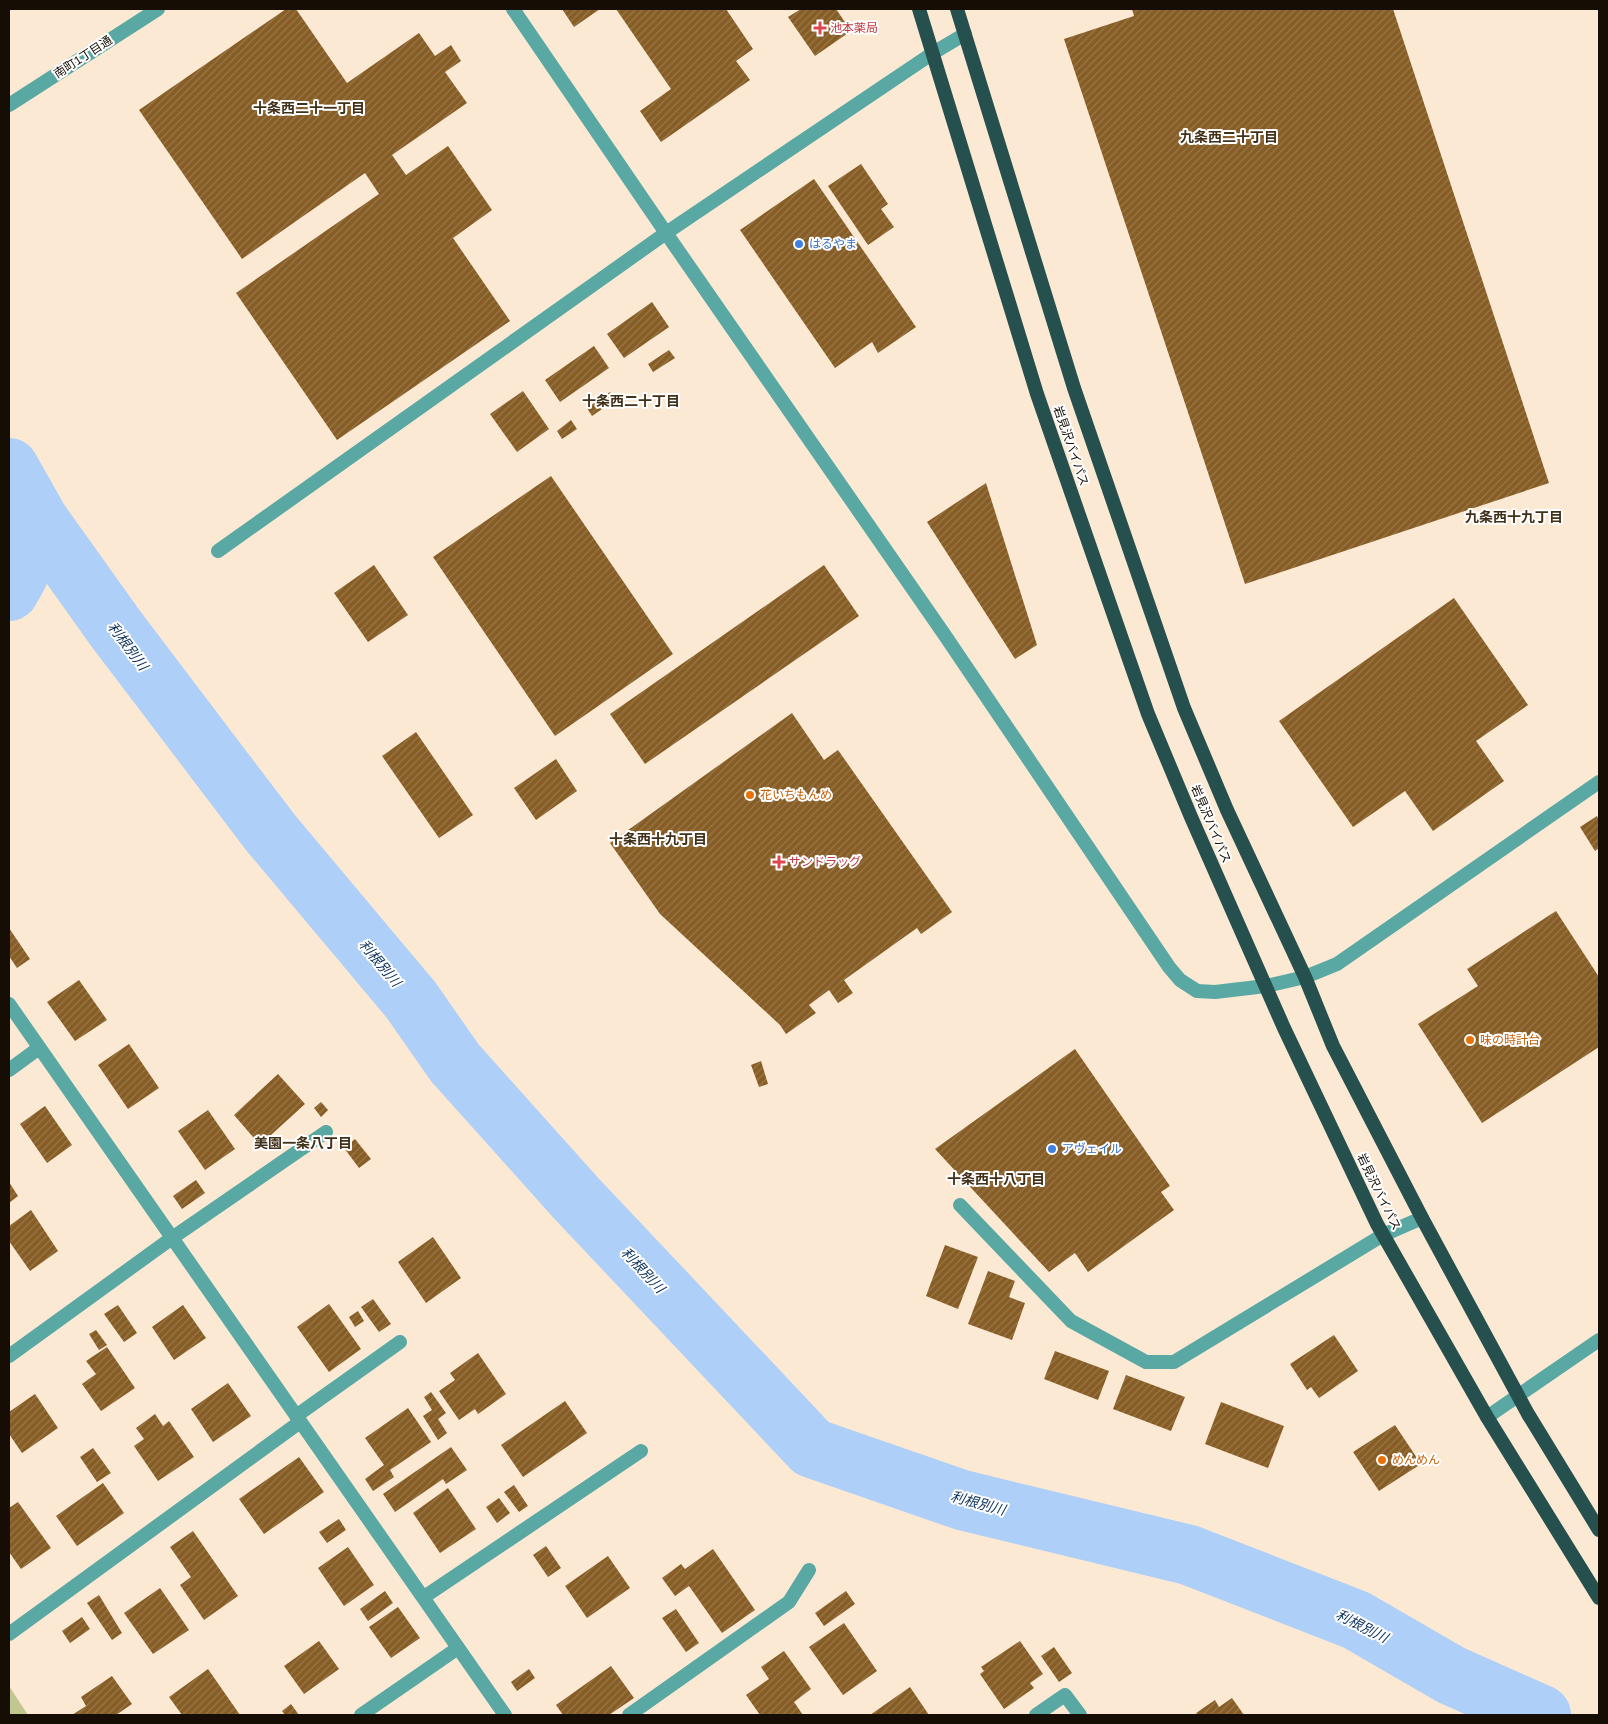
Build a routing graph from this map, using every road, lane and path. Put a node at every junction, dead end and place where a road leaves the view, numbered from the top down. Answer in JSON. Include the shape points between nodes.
{"nodes":[{"id":1,"x":158,"y":9,"type":"edge"},
{"id":2,"x":513,"y":9,"type":"edge"},
{"id":3,"x":919,"y":9,"type":"edge"},
{"id":4,"x":958,"y":9,"type":"edge"},
{"id":5,"x":966,"y":34,"type":"junction"},
{"id":6,"x":933,"y":53,"type":"junction"},
{"id":7,"x":9,"y":105,"type":"edge"},
{"id":8,"x":666,"y":233,"type":"junction"},
{"id":9,"x":218,"y":551,"type":"dead end"},
{"id":10,"x":1599,"y":782,"type":"edge"},
{"id":11,"x":1305,"y":977,"type":"junction"},
{"id":12,"x":1266,"y":986,"type":"junction"},
{"id":13,"x":9,"y":1004,"type":"edge"},
{"id":14,"x":39,"y":1048,"type":"junction"},
{"id":15,"x":9,"y":1070,"type":"edge"},
{"id":16,"x":326,"y":1132,"type":"dead end"},
{"id":17,"x":960,"y":1205,"type":"dead end"},
{"id":18,"x":1422,"y":1218,"type":"junction"},
{"id":19,"x":1384,"y":1235,"type":"junction"},
{"id":20,"x":172,"y":1238,"type":"junction"},
{"id":21,"x":1599,"y":1340,"type":"edge"},
{"id":22,"x":400,"y":1342,"type":"dead end"},
{"id":23,"x":9,"y":1356,"type":"edge"},
{"id":24,"x":1518,"y":1396,"type":"junction"},
{"id":25,"x":1487,"y":1417,"type":"junction"},
{"id":26,"x":298,"y":1419,"type":"junction"},
{"id":27,"x":641,"y":1451,"type":"dead end"},
{"id":28,"x":1599,"y":1530,"type":"edge"},
{"id":29,"x":809,"y":1570,"type":"dead end"},
{"id":30,"x":424,"y":1597,"type":"junction"},
{"id":31,"x":1599,"y":1598,"type":"edge"},
{"id":32,"x":9,"y":1634,"type":"edge"},
{"id":33,"x":458,"y":1648,"type":"junction"},
{"id":34,"x":361,"y":1715,"type":"edge"},
{"id":35,"x":505,"y":1715,"type":"edge"},
{"id":36,"x":629,"y":1715,"type":"edge"},
{"id":37,"x":1036,"y":1715,"type":"edge"},
{"id":38,"x":1080,"y":1715,"type":"edge"}],
"edges":[{"from":1,"to":7,"type":"street","name":"南町1丁目通"},
{"from":2,"to":8,"type":"street"},
{"from":3,"to":6,"type":"highway","name":"岩見沢バイパス"},
{"from":4,"to":5,"type":"highway","name":"岩見沢バイパス"},
{"from":5,"to":6,"type":"street"},
{"from":5,"to":11,"type":"highway","name":"岩見沢バイパス","via":[[1074,388],[1184,708],[1227,810]]},
{"from":6,"to":8,"type":"street"},
{"from":6,"to":12,"type":"highway","name":"岩見沢バイパス","via":[[1037,394],[1148,714]]},
{"from":8,"to":9,"type":"street"},
{"from":8,"to":12,"type":"street","via":[[944,634],[1169,967],[1180,980],[1197,991]]},
{"from":10,"to":11,"type":"street","via":[[1337,964]]},
{"from":11,"to":12,"type":"street"},
{"from":11,"to":18,"type":"highway","name":"岩見沢バイパス","via":[[1333,1046]]},
{"from":12,"to":19,"type":"highway","name":"岩見沢バイパス"},
{"from":13,"to":14,"type":"street"},
{"from":14,"to":15,"type":"street"},
{"from":14,"to":20,"type":"street"},
{"from":16,"to":20,"type":"street"},
{"from":17,"to":19,"type":"street","via":[[1071,1321],[1146,1362],[1174,1362]]},
{"from":18,"to":19,"type":"street"},
{"from":18,"to":24,"type":"highway","name":"岩見沢バイパス"},
{"from":19,"to":25,"type":"highway","name":"岩見沢バイパス"},
{"from":20,"to":23,"type":"street"},
{"from":20,"to":26,"type":"street"},
{"from":21,"to":24,"type":"street"},
{"from":22,"to":26,"type":"street"},
{"from":24,"to":25,"type":"street"},
{"from":24,"to":28,"type":"highway","name":"岩見沢バイパス"},
{"from":25,"to":31,"type":"highway","name":"岩見沢バイパス"},
{"from":26,"to":30,"type":"street"},
{"from":26,"to":32,"type":"street"},
{"from":27,"to":30,"type":"street"},
{"from":29,"to":36,"type":"street","via":[[789,1602]]},
{"from":30,"to":33,"type":"street"},
{"from":33,"to":34,"type":"street"},
{"from":33,"to":35,"type":"street"},
{"from":37,"to":38,"type":"street","via":[[1065,1695]]}]}
